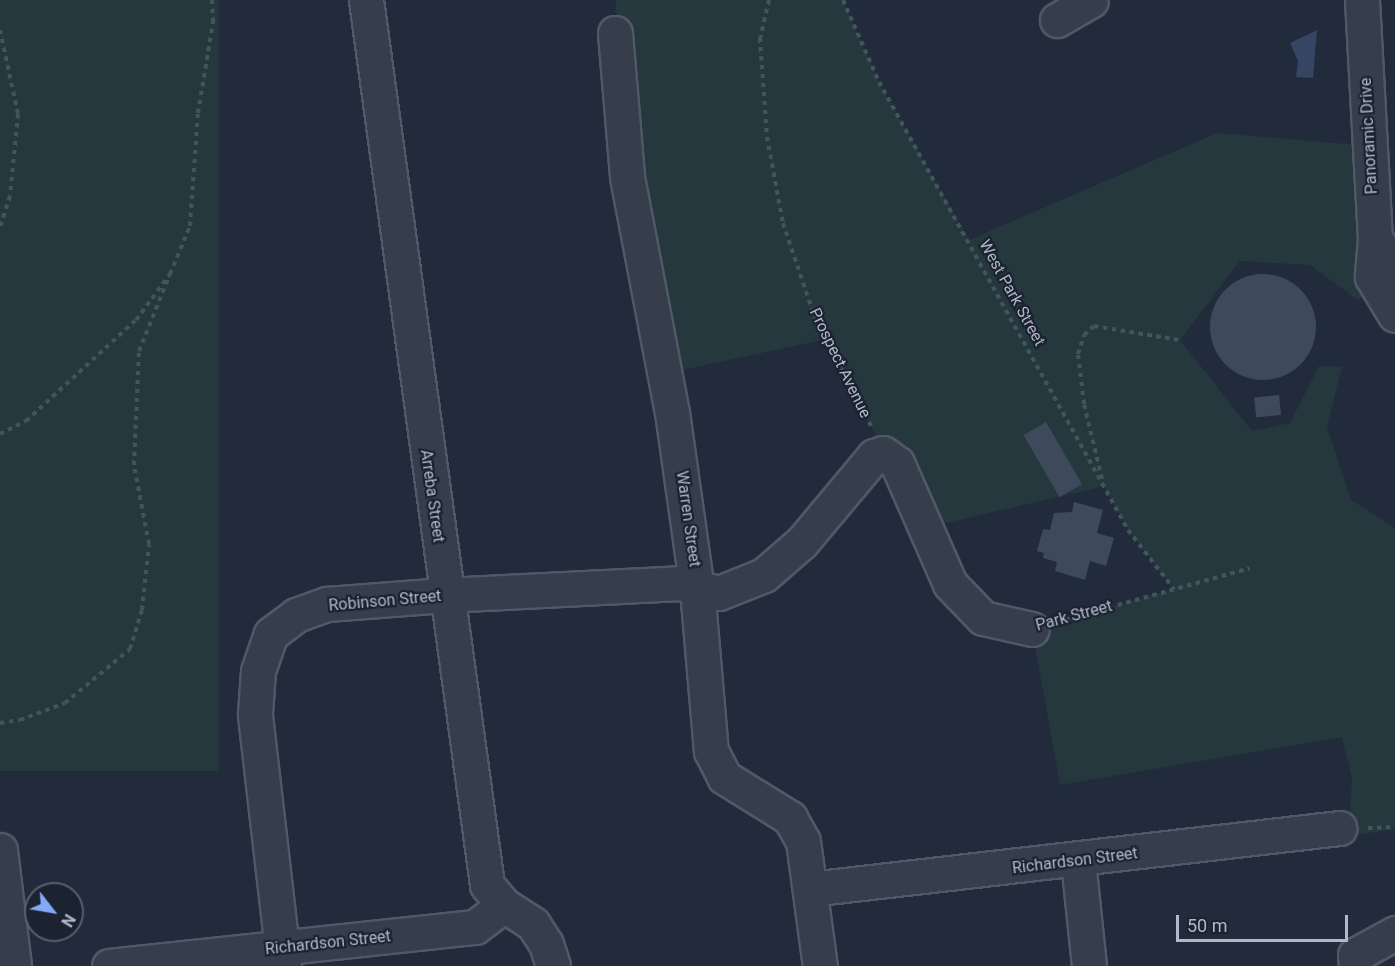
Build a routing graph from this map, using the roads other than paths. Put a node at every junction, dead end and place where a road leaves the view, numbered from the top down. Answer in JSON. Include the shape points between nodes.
{"nodes":[{"id":1,"x":366,"y":0,"type":"edge"},
{"id":2,"x":1092,"y":0,"type":"edge"},
{"id":3,"x":1362,"y":0,"type":"edge"},
{"id":4,"x":1057,"y":20,"type":"dead end"},
{"id":5,"x":615,"y":33,"type":"dead end"},
{"id":6,"x":1375,"y":239,"type":"junction"},
{"id":7,"x":1395,"y":265,"type":"edge"},
{"id":8,"x":1395,"y":315,"type":"edge"},
{"id":9,"x":697,"y":589,"type":"junction"},
{"id":10,"x":446,"y":595,"type":"junction"},
{"id":11,"x":1032,"y":629,"type":"road end"},
{"id":12,"x":1340,"y":828,"type":"dead end"},
{"id":13,"x":0,"y":850,"type":"edge"},
{"id":14,"x":1078,"y":861,"type":"junction"},
{"id":15,"x":810,"y":889,"type":"junction"},
{"id":16,"x":504,"y":905,"type":"junction"},
{"id":17,"x":1395,"y":933,"type":"edge"},
{"id":18,"x":283,"y":957,"type":"edge"},
{"id":19,"x":1356,"y":960,"type":"edge"},
{"id":20,"x":14,"y":966,"type":"edge"},
{"id":21,"x":109,"y":966,"type":"edge"},
{"id":22,"x":553,"y":966,"type":"edge"},
{"id":23,"x":820,"y":966,"type":"edge"},
{"id":24,"x":1089,"y":966,"type":"edge"}],
"edges":[{"from":1,"to":10,"type":"street","name":"Arreba Street"},
{"from":2,"to":4,"type":"street"},
{"from":3,"to":6,"type":"street","name":"Panoramic Drive"},
{"from":5,"to":9,"type":"street","name":"Warren Street","via":[[627,177],[672,412]]},
{"from":6,"to":7,"type":"street"},
{"from":6,"to":8,"type":"street","name":"Panoramic Drive","via":[[1372,277]]},
{"from":9,"to":10,"type":"street","name":"Robinson Street","via":[[680,584]]},
{"from":9,"to":11,"type":"street","name":"Park Street","via":[[719,593],[764,575],[802,542],[874,456],[882,453],[897,463],[950,584],[983,618]]},
{"from":9,"to":15,"type":"street","name":"Warren Street","via":[[711,751],[724,777],[790,818],[802,841]]},
{"from":10,"to":16,"type":"street","name":"Arreba Street","via":[[487,885]]},
{"from":10,"to":18,"type":"street","name":"Robinson Street","via":[[327,604],[296,615],[271,634],[258,671],[255,714]]},
{"from":12,"to":14,"type":"street","name":"Richardson Street"},
{"from":13,"to":20,"type":"street"},
{"from":14,"to":15,"type":"street","name":"Richardson Street"},
{"from":14,"to":24,"type":"street"},
{"from":15,"to":23,"type":"street","name":"Warren Street"},
{"from":16,"to":18,"type":"street","name":"Richardson Street","via":[[475,927]]},
{"from":16,"to":22,"type":"street","name":"Arreba Street","via":[[533,924],[546,944]]},
{"from":17,"to":19,"type":"street"},
{"from":18,"to":21,"type":"street","name":"Richardson Street"}]}
